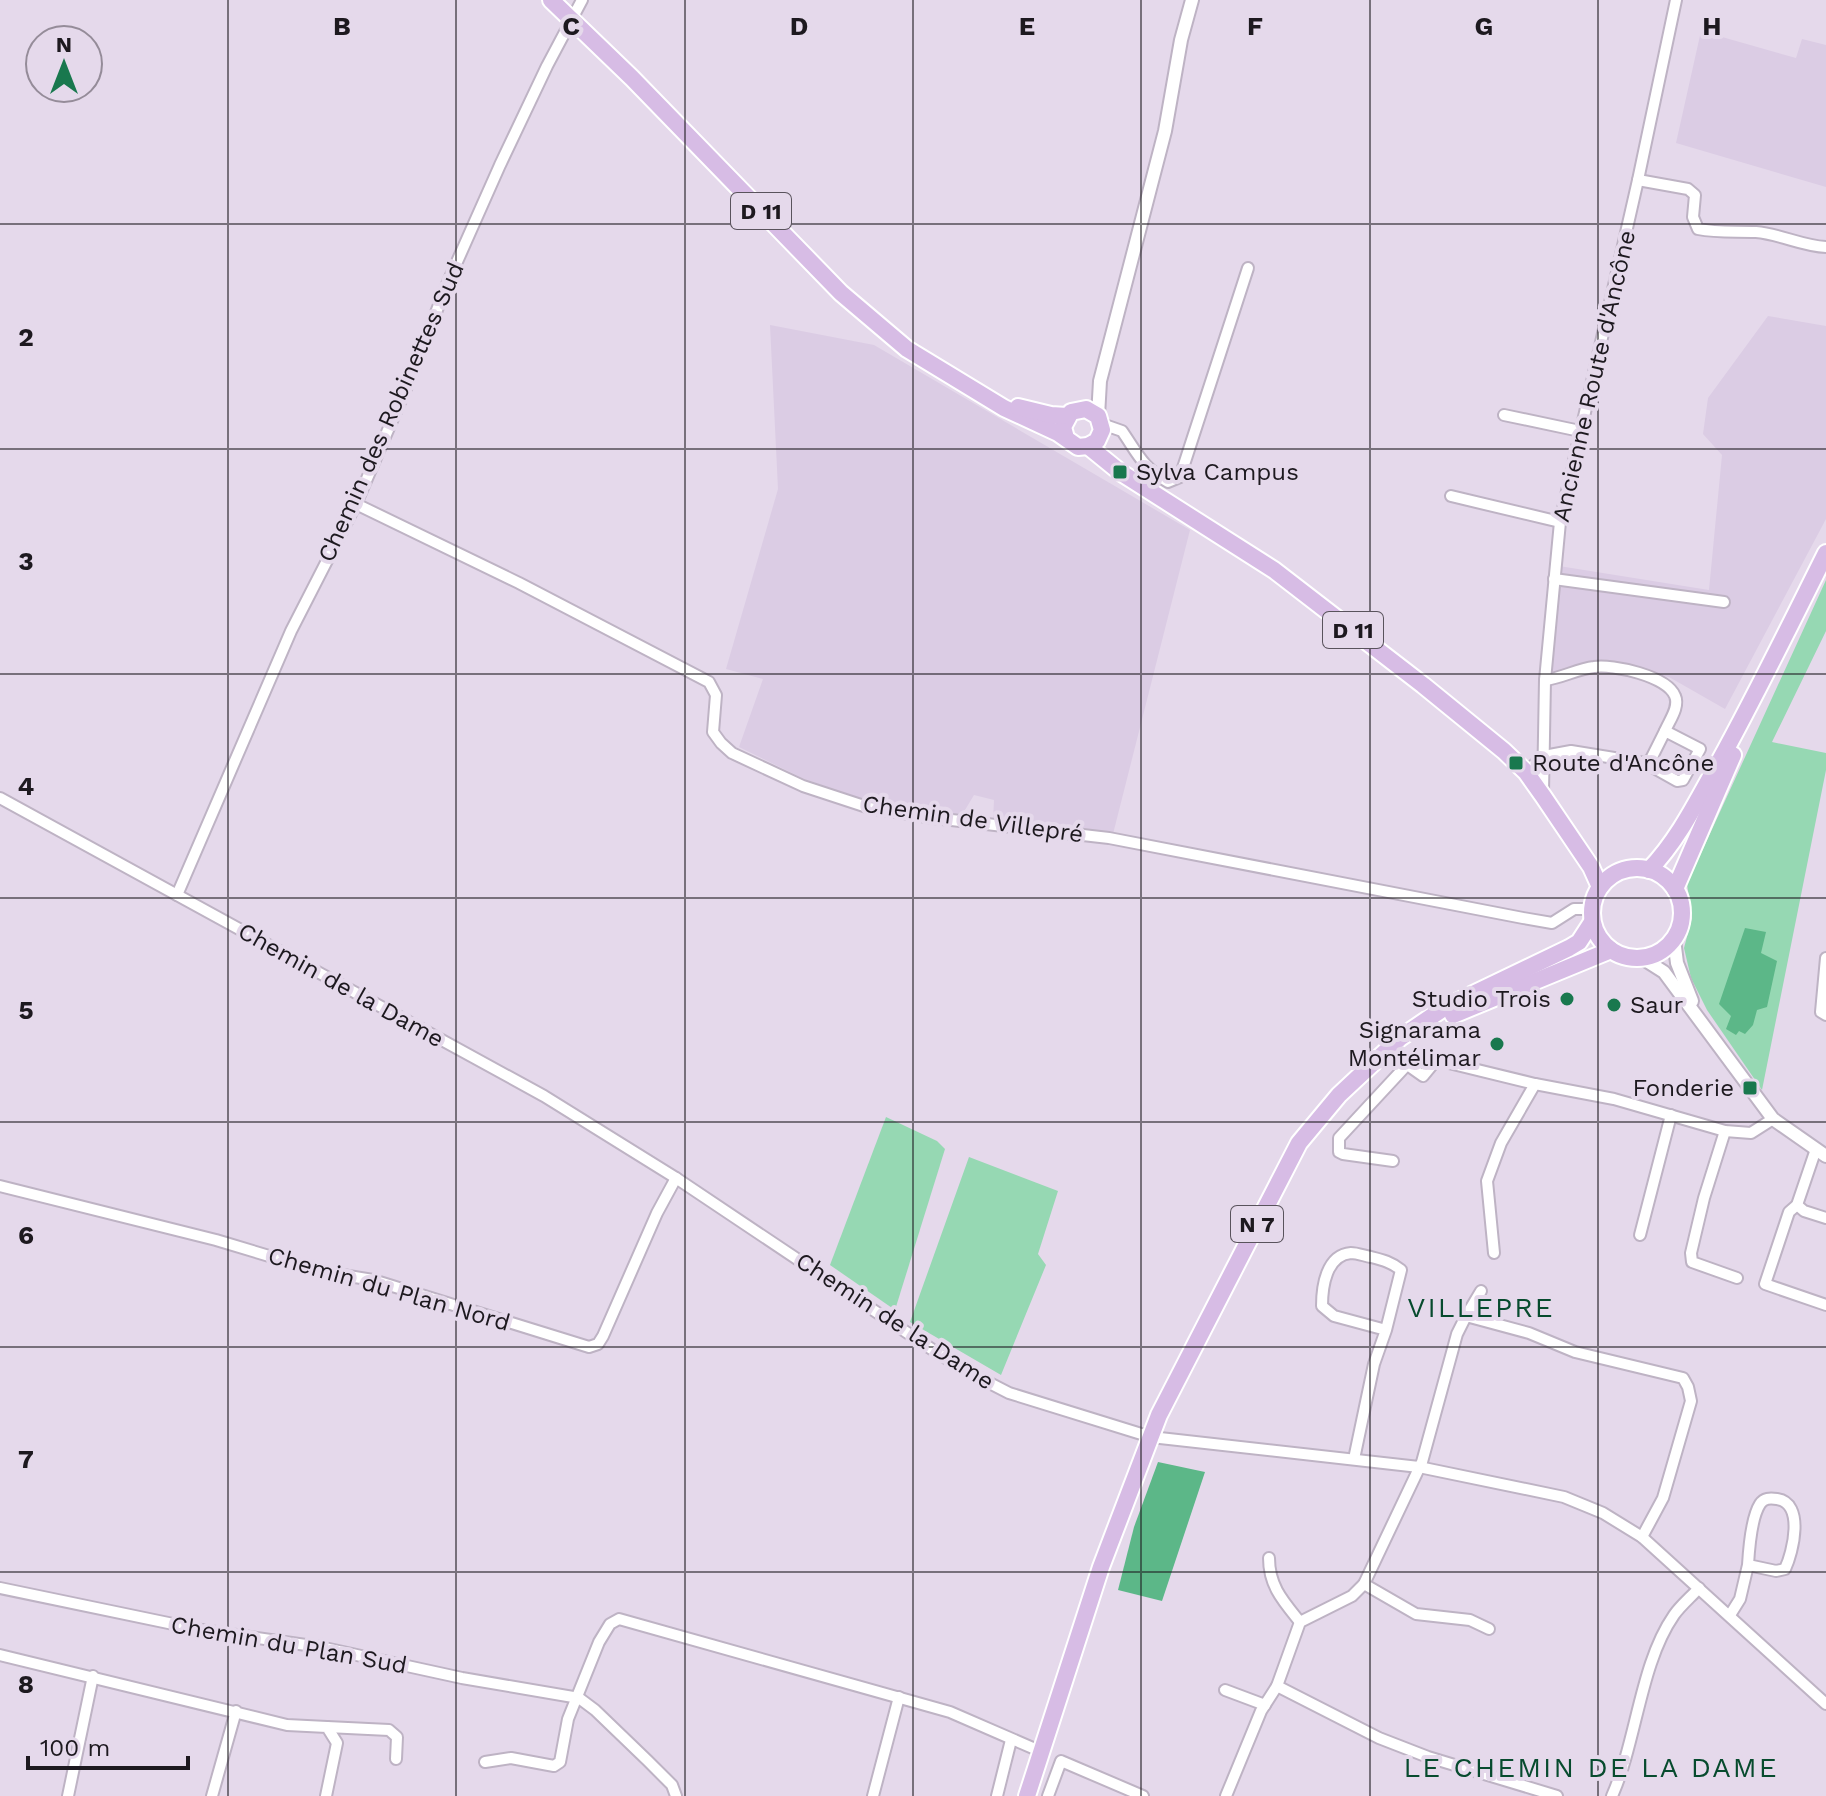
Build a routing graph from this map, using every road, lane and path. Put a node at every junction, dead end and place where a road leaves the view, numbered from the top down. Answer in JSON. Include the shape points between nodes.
{"nodes":[{"id":1,"x":551,"y":0,"type":"edge"},
{"id":2,"x":582,"y":0,"type":"edge"},
{"id":3,"x":1192,"y":0,"type":"edge"},
{"id":4,"x":1676,"y":0,"type":"edge"},
{"id":5,"x":572,"y":20,"type":"junction"},
{"id":6,"x":1638,"y":180,"type":"junction"},
{"id":7,"x":1826,"y":247,"type":"edge"},
{"id":8,"x":1248,"y":268,"type":"dead end"},
{"id":9,"x":1100,"y":381,"type":"junction"},
{"id":10,"x":990,"y":399,"type":"junction"},
{"id":11,"x":1074,"y":412,"type":"junction"},
{"id":12,"x":1504,"y":415,"type":"dead end"},
{"id":13,"x":1097,"y":431,"type":"junction"},
{"id":14,"x":1580,"y":431,"type":"junction"},
{"id":15,"x":1066,"y":438,"type":"junction"},
{"id":16,"x":1451,"y":496,"type":"dead end"},
{"id":17,"x":356,"y":504,"type":"junction"},
{"id":18,"x":1560,"y":522,"type":"junction"},
{"id":19,"x":1826,"y":553,"type":"edge"},
{"id":20,"x":1554,"y":579,"type":"junction"},
{"id":21,"x":1724,"y":602,"type":"dead end"},
{"id":22,"x":1545,"y":680,"type":"junction"},
{"id":23,"x":1764,"y":680,"type":"junction"},
{"id":24,"x":1665,"y":731,"type":"junction"},
{"id":25,"x":1544,"y":756,"type":"junction"},
{"id":26,"x":1645,"y":763,"type":"junction"},
{"id":27,"x":1526,"y":772,"type":"junction"},
{"id":28,"x":1543,"y":796,"type":"junction"},
{"id":29,"x":0,"y":798,"type":"edge"},
{"id":30,"x":1649,"y":870,"type":"junction"},
{"id":31,"x":1616,"y":873,"type":"junction"},
{"id":32,"x":1600,"y":887,"type":"junction"},
{"id":33,"x":1675,"y":889,"type":"junction"},
{"id":34,"x":177,"y":895,"type":"junction"},
{"id":35,"x":1592,"y":915,"type":"junction"},
{"id":36,"x":1674,"y":939,"type":"junction"},
{"id":37,"x":1611,"y":950,"type":"junction"},
{"id":38,"x":1642,"y":958,"type":"junction"},
{"id":39,"x":1826,"y":958,"type":"edge"},
{"id":40,"x":1697,"y":1015,"type":"junction"},
{"id":41,"x":1826,"y":1015,"type":"edge"},
{"id":42,"x":1400,"y":1038,"type":"junction"},
{"id":43,"x":1437,"y":1059,"type":"junction"},
{"id":44,"x":1406,"y":1064,"type":"junction"},
{"id":45,"x":1535,"y":1084,"type":"junction"},
{"id":46,"x":1671,"y":1115,"type":"junction"},
{"id":47,"x":1773,"y":1119,"type":"junction"},
{"id":48,"x":1725,"y":1131,"type":"junction"},
{"id":49,"x":1821,"y":1153,"type":"edge"},
{"id":50,"x":1393,"y":1161,"type":"dead end"},
{"id":51,"x":676,"y":1178,"type":"junction"},
{"id":52,"x":0,"y":1186,"type":"edge"},
{"id":53,"x":1797,"y":1205,"type":"junction"},
{"id":54,"x":1826,"y":1218,"type":"edge"},
{"id":55,"x":1640,"y":1235,"type":"dead end"},
{"id":56,"x":1494,"y":1253,"type":"dead end"},
{"id":57,"x":1737,"y":1278,"type":"dead end"},
{"id":58,"x":1481,"y":1291,"type":"dead end"},
{"id":59,"x":1826,"y":1305,"type":"edge"},
{"id":60,"x":1466,"y":1316,"type":"junction"},
{"id":61,"x":1386,"y":1330,"type":"junction"},
{"id":62,"x":1151,"y":1437,"type":"junction"},
{"id":63,"x":1354,"y":1459,"type":"junction"},
{"id":64,"x":1419,"y":1467,"type":"junction"},
{"id":65,"x":1642,"y":1537,"type":"junction"},
{"id":66,"x":1269,"y":1558,"type":"dead end"},
{"id":67,"x":1748,"y":1565,"type":"junction"},
{"id":68,"x":1364,"y":1584,"type":"junction"},
{"id":69,"x":0,"y":1588,"type":"edge"},
{"id":70,"x":1699,"y":1588,"type":"junction"},
{"id":71,"x":1730,"y":1615,"type":"junction"},
{"id":72,"x":1300,"y":1622,"type":"junction"},
{"id":73,"x":1489,"y":1629,"type":"dead end"},
{"id":74,"x":0,"y":1655,"type":"edge"},
{"id":75,"x":93,"y":1676,"type":"junction"},
{"id":76,"x":1277,"y":1686,"type":"junction"},
{"id":77,"x":1225,"y":1690,"type":"dead end"},
{"id":78,"x":899,"y":1697,"type":"junction"},
{"id":79,"x":579,"y":1698,"type":"junction"},
{"id":80,"x":1826,"y":1704,"type":"edge"},
{"id":81,"x":1265,"y":1705,"type":"junction"},
{"id":82,"x":236,"y":1711,"type":"junction"},
{"id":83,"x":327,"y":1727,"type":"junction"},
{"id":84,"x":1011,"y":1740,"type":"junction"},
{"id":85,"x":1042,"y":1752,"type":"junction"},
{"id":86,"x":396,"y":1759,"type":"dead end"},
{"id":87,"x":485,"y":1762,"type":"dead end"},
{"id":88,"x":68,"y":1796,"type":"edge"},
{"id":89,"x":212,"y":1796,"type":"edge"},
{"id":90,"x":326,"y":1796,"type":"edge"},
{"id":91,"x":676,"y":1796,"type":"edge"},
{"id":92,"x":873,"y":1796,"type":"edge"},
{"id":93,"x":997,"y":1796,"type":"edge"},
{"id":94,"x":1027,"y":1796,"type":"edge"},
{"id":95,"x":1048,"y":1796,"type":"edge"},
{"id":96,"x":1143,"y":1796,"type":"edge"},
{"id":97,"x":1226,"y":1796,"type":"edge"},
{"id":98,"x":1557,"y":1796,"type":"edge"},
{"id":99,"x":1612,"y":1796,"type":"edge"}],
"edges":[{"from":1,"to":5,"type":"main road","number":"D 11"},
{"from":2,"to":5,"type":"street","name":"Chemin des Robinettes Sud"},
{"from":3,"to":9,"type":"street","via":[[1162,145]]},
{"from":4,"to":6,"type":"street","name":"Ancienne Route d'Ancône"},
{"from":5,"to":10,"type":"main road","number":"D 11","via":[[863,312],[907,349]]},
{"from":5,"to":17,"type":"street","name":"Chemin des Robinettes Sud","via":[[500,165]]},
{"from":6,"to":7,"type":"street","via":[[1688,189],[1695,195],[1698,229],[1758,232]]},
{"from":6,"to":14,"type":"street","name":"Ancienne Route d'Ancône"},
{"from":8,"to":13,"type":"street","via":[[1180,477],[1168,482],[1152,473],[1122,431]]},
{"from":9,"to":11,"type":"street"},
{"from":9,"to":13,"type":"street"},
{"from":10,"to":11,"type":"main road","number":"D 11","via":[[1051,415]]},
{"from":10,"to":15,"type":"main road","number":"D 11"},
{"from":11,"to":13,"type":"main road","via":[[1091,410]]},
{"from":11,"to":15,"type":"main road","via":[[1063,427]]},
{"from":12,"to":14,"type":"street"},
{"from":13,"to":15,"type":"main road","via":[[1074,445]]},
{"from":13,"to":27,"type":"main road","number":"D 11","via":[[1144,488],[1274,570],[1454,709]]},
{"from":14,"to":18,"type":"street","name":"Ancienne Route d'Ancône"},
{"from":16,"to":18,"type":"street"},
{"from":17,"to":34,"type":"street","name":"Chemin des Robinettes Sud","via":[[291,631]]},
{"from":17,"to":35,"type":"street","name":"Chemin de Villepré","via":[[709,682],[716,695],[713,732],[721,743],[803,786],[870,808],[1109,838],[1537,921],[1552,923],[1574,909]]},
{"from":18,"to":20,"type":"street","name":"Ancienne Route d'Ancône"},
{"from":19,"to":23,"type":"main road"},
{"from":20,"to":21,"type":"street"},
{"from":20,"to":22,"type":"street","name":"Ancienne Route d'Ancône"},
{"from":22,"to":24,"type":"street","via":[[1603,666],[1650,676],[1675,696]]},
{"from":22,"to":25,"type":"street","name":"Ancienne Route d'Ancône"},
{"from":23,"to":30,"type":"main road","via":[[1667,852]]},
{"from":23,"to":33,"type":"main road"},
{"from":24,"to":26,"type":"street"},
{"from":24,"to":26,"type":"street","via":[[1700,749],[1683,780]]},
{"from":25,"to":26,"type":"street","via":[[1571,751]]},
{"from":25,"to":27,"type":"street"},
{"from":25,"to":28,"type":"street","name":"Ancienne Route d'Ancône"},
{"from":27,"to":28,"type":"main road","number":"D 11"},
{"from":28,"to":31,"type":"main road","number":"D 11","via":[[1595,860]]},
{"from":28,"to":32,"type":"main road","number":"D 11"},
{"from":29,"to":34,"type":"street","name":"Chemin de la Dame"},
{"from":30,"to":31,"type":"main road"},
{"from":30,"to":33,"type":"main road"},
{"from":31,"to":32,"type":"main road"},
{"from":32,"to":35,"type":"main road"},
{"from":33,"to":36,"type":"main road","via":[[1682,914]]},
{"from":34,"to":51,"type":"street","name":"Chemin de la Dame","via":[[544,1096]]},
{"from":35,"to":37,"type":"main road","via":[[1602,943]]},
{"from":35,"to":42,"type":"main road","number":"N 7","via":[[1579,942],[1444,1008]]},
{"from":36,"to":38,"type":"main road","via":[[1655,955]]},
{"from":36,"to":40,"type":"street","via":[[1677,963]]},
{"from":37,"to":38,"type":"main road"},
{"from":37,"to":42,"type":"main road","number":"N 7"},
{"from":38,"to":40,"type":"street","via":[[1664,972]]},
{"from":39,"to":41,"type":"street","via":[[1820,1003]]},
{"from":40,"to":47,"type":"street"},
{"from":42,"to":62,"type":"main road","number":"N 7","via":[[1339,1095],[1299,1143]]},
{"from":43,"to":44,"type":"street","via":[[1416,1055]]},
{"from":43,"to":44,"type":"street","via":[[1423,1076]]},
{"from":43,"to":45,"type":"street"},
{"from":44,"to":50,"type":"street","via":[[1337,1145],[1343,1154]]},
{"from":45,"to":46,"type":"street"},
{"from":45,"to":56,"type":"street","via":[[1501,1143],[1487,1181]]},
{"from":46,"to":48,"type":"street"},
{"from":46,"to":55,"type":"street"},
{"from":47,"to":48,"type":"street","via":[[1751,1133]]},
{"from":47,"to":49,"type":"street"},
{"from":48,"to":57,"type":"street","via":[[1691,1253],[1692,1262],[1702,1268]]},
{"from":49,"to":53,"type":"street"},
{"from":51,"to":52,"type":"street","name":"Chemin du Plan Nord","via":[[603,1336],[589,1347],[373,1280],[319,1271]]},
{"from":51,"to":62,"type":"street","name":"Chemin de la Dame","via":[[970,1373],[1009,1393]]},
{"from":53,"to":54,"type":"street"},
{"from":53,"to":59,"type":"street","via":[[1789,1212],[1765,1284]]},
{"from":58,"to":60,"type":"street"},
{"from":60,"to":64,"type":"street"},
{"from":60,"to":65,"type":"street","via":[[1575,1352],[1683,1378],[1691,1401],[1663,1498]]},
{"from":61,"to":61,"type":"street","via":[[1401,1270],[1351,1253],[1340,1257],[1330,1265],[1322,1306],[1334,1316]]},
{"from":61,"to":63,"type":"street"},
{"from":62,"to":63,"type":"street","name":"Chemin de la Dame"},
{"from":62,"to":85,"type":"main road","number":"N 7","via":[[1101,1567]]},
{"from":63,"to":64,"type":"street","name":"Chemin de la Dame"},
{"from":64,"to":65,"type":"street","name":"Chemin de la Dame","via":[[1564,1497]]},
{"from":64,"to":68,"type":"street"},
{"from":65,"to":70,"type":"street","name":"Chemin de la Dame"},
{"from":66,"to":72,"type":"street","via":[[1275,1590]]},
{"from":67,"to":67,"type":"street","via":[[1785,1569],[1795,1540],[1786,1501],[1765,1499],[1759,1505]]},
{"from":67,"to":71,"type":"street"},
{"from":68,"to":72,"type":"street","via":[[1352,1596]]},
{"from":68,"to":73,"type":"street","via":[[1416,1614],[1470,1620]]},
{"from":69,"to":79,"type":"street","name":"Chemin du Plan Sud"},
{"from":70,"to":71,"type":"street","name":"Chemin de la Dame"},
{"from":70,"to":99,"type":"street","via":[[1663,1634]]},
{"from":71,"to":80,"type":"street","name":"Chemin de la Dame"},
{"from":72,"to":76,"type":"street"},
{"from":74,"to":75,"type":"street"},
{"from":75,"to":82,"type":"street"},
{"from":75,"to":88,"type":"street"},
{"from":76,"to":81,"type":"street"},
{"from":76,"to":98,"type":"street","via":[[1391,1743]]},
{"from":77,"to":81,"type":"street"},
{"from":78,"to":79,"type":"street","via":[[619,1619],[599,1642]]},
{"from":78,"to":84,"type":"street","via":[[950,1712]]},
{"from":78,"to":92,"type":"street"},
{"from":79,"to":87,"type":"street","via":[[568,1719],[560,1762]]},
{"from":79,"to":91,"type":"street","name":"Chemin du Plan Sud","via":[[672,1785]]},
{"from":81,"to":97,"type":"street"},
{"from":82,"to":83,"type":"street","via":[[287,1725]]},
{"from":82,"to":89,"type":"street"},
{"from":83,"to":86,"type":"street","via":[[389,1730],[397,1737]]},
{"from":83,"to":90,"type":"street","via":[[337,1743]]},
{"from":84,"to":85,"type":"street"},
{"from":84,"to":93,"type":"street"},
{"from":85,"to":94,"type":"main road","number":"N 7"},
{"from":95,"to":96,"type":"street","via":[[1061,1761]]}]}
